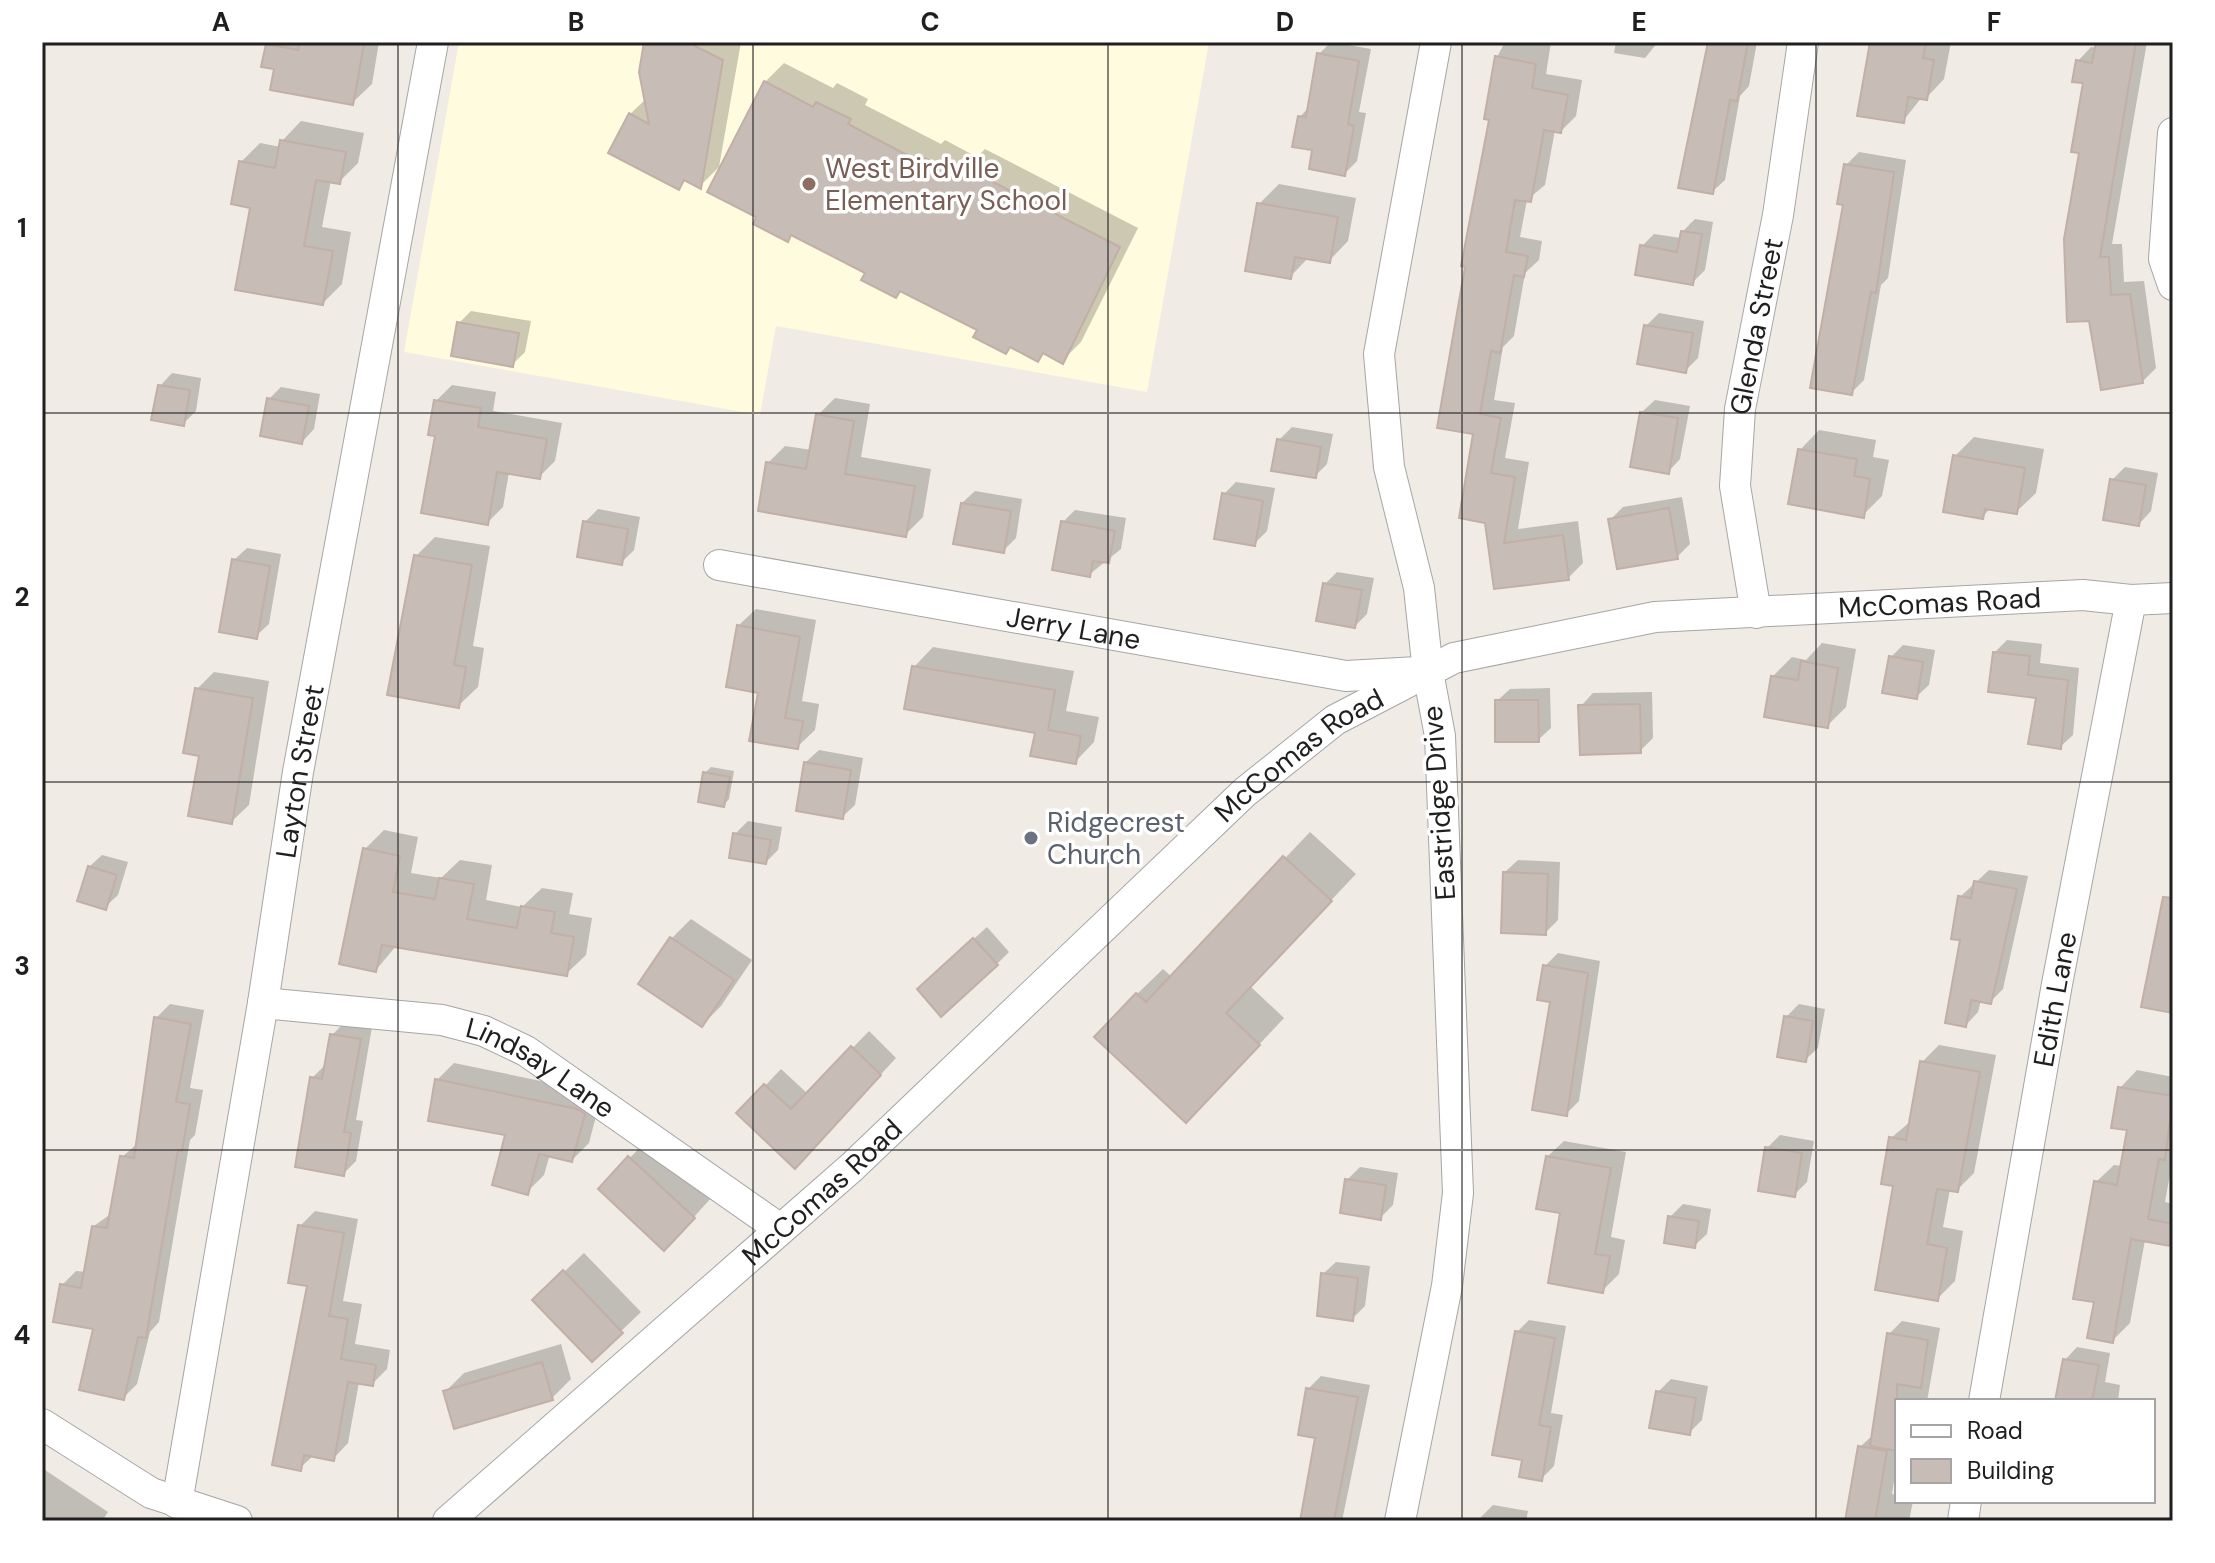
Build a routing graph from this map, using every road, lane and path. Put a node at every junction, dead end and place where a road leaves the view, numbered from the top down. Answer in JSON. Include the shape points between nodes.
{"nodes":[{"id":1,"x":433,"y":42,"type":"edge"},
{"id":2,"x":1436,"y":42,"type":"edge"},
{"id":3,"x":1803,"y":42,"type":"edge"},
{"id":4,"x":2173,"y":133,"type":"edge"},
{"id":5,"x":2173,"y":285,"type":"edge"},
{"id":6,"x":719,"y":565,"type":"dead end"},
{"id":7,"x":2172,"y":590,"type":"edge"},
{"id":8,"x":2131,"y":600,"type":"junction"},
{"id":9,"x":1756,"y":613,"type":"junction"},
{"id":10,"x":1428,"y":672,"type":"junction"},
{"id":11,"x":263,"y":1003,"type":"junction"},
{"id":12,"x":780,"y":1229,"type":"junction"},
{"id":13,"x":1984,"y":1399,"type":"edge"},
{"id":14,"x":42,"y":1424,"type":"edge"},
{"id":15,"x":177,"y":1503,"type":"junction"},
{"id":16,"x":237,"y":1521,"type":"edge"},
{"id":17,"x":448,"y":1521,"type":"edge"},
{"id":18,"x":1400,"y":1521,"type":"edge"}],
"edges":[{"from":1,"to":11,"type":"street","name":"Layton Street","via":[[298,772]]},
{"from":2,"to":10,"type":"street","name":"Eastridge Drive","via":[[1379,354],[1389,467],[1419,588]]},
{"from":3,"to":9,"type":"street","name":"Glenda Street","via":[[1778,215],[1740,409],[1735,486]]},
{"from":4,"to":5,"type":"street","via":[[2164,259]]},
{"from":6,"to":10,"type":"street","name":"Jerry Lane","via":[[1346,676]]},
{"from":7,"to":8,"type":"street","name":"McComas Road"},
{"from":8,"to":9,"type":"street","name":"McComas Road","via":[[2083,595]]},
{"from":8,"to":13,"type":"street","name":"Edith Lane"},
{"from":9,"to":10,"type":"street","name":"McComas Road","via":[[1655,617],[1454,658]]},
{"from":10,"to":12,"type":"street","name":"McComas Road","via":[[1335,720],[1245,792],[852,1167]]},
{"from":10,"to":18,"type":"street","name":"Eastridge Drive","via":[[1440,736],[1458,1193],[1447,1286]]},
{"from":11,"to":12,"type":"street","name":"Lindsay Lane","via":[[442,1020],[484,1031],[526,1051]]},
{"from":11,"to":15,"type":"street","name":"Layton Street"},
{"from":12,"to":17,"type":"street","name":"McComas Road"},
{"from":14,"to":15,"type":"street","via":[[151,1493]]},
{"from":15,"to":16,"type":"street"}]}
